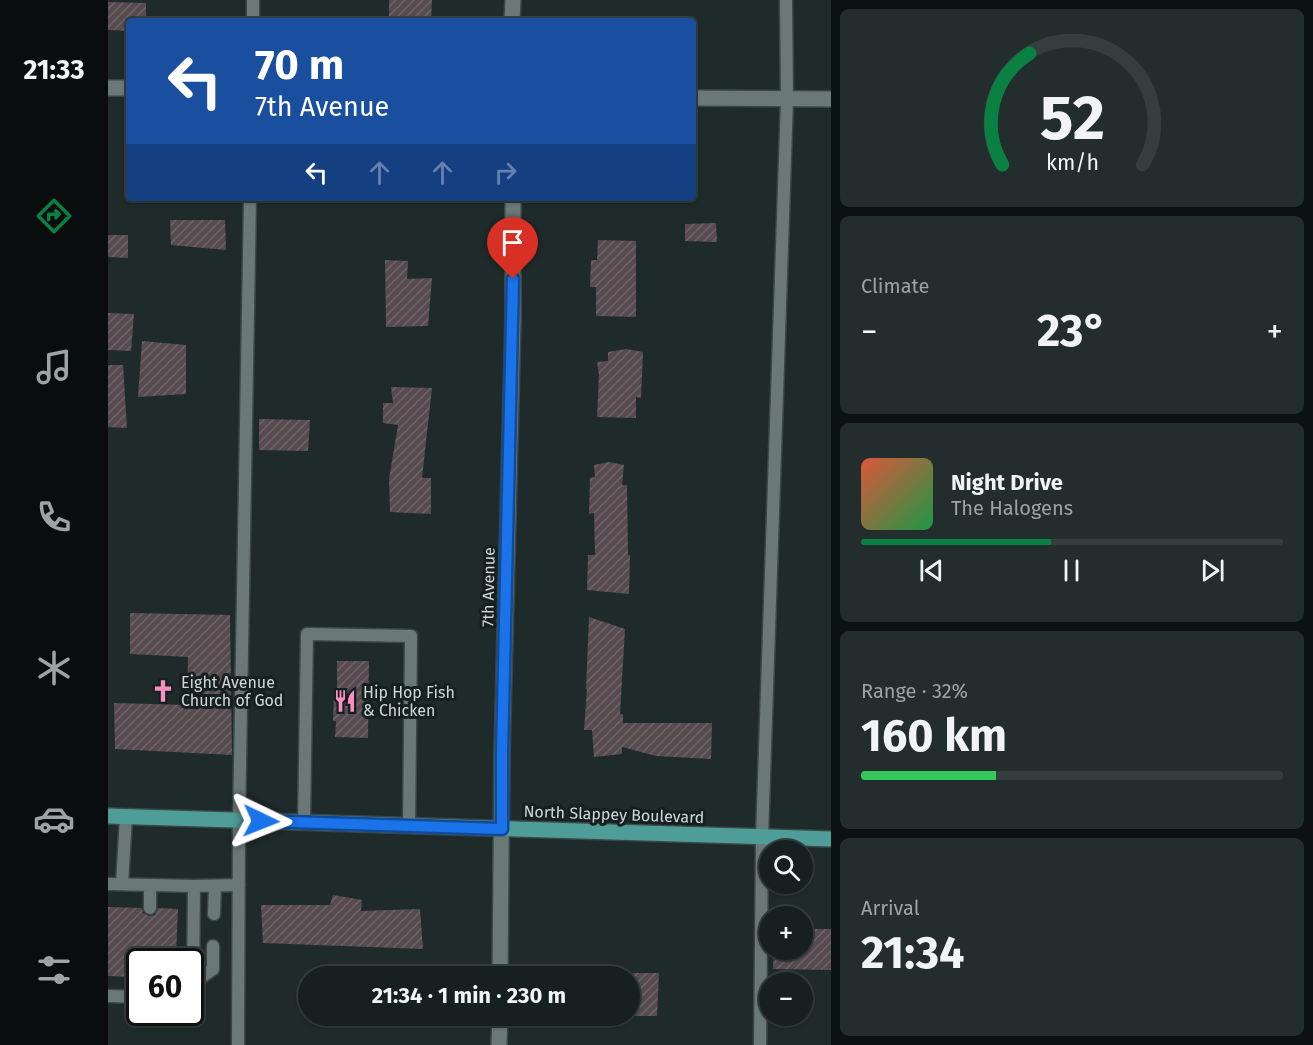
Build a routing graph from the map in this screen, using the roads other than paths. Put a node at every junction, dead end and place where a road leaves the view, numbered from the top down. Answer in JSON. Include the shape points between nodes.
{"nodes":[{"id":1,"x":254,"y":0,"type":"edge"},
{"id":2,"x":513,"y":0,"type":"edge"},
{"id":3,"x":786,"y":0,"type":"edge"},
{"id":4,"x":253,"y":18,"type":"edge"},
{"id":5,"x":512,"y":18,"type":"edge"},
{"id":6,"x":108,"y":88,"type":"edge"},
{"id":7,"x":126,"y":88,"type":"edge"},
{"id":8,"x":696,"y":98,"type":"edge"},
{"id":9,"x":787,"y":99,"type":"junction"},
{"id":10,"x":831,"y":99,"type":"edge"},
{"id":11,"x":250,"y":201,"type":"edge"},
{"id":12,"x":513,"y":201,"type":"edge"},
{"id":13,"x":108,"y":816,"type":"edge"},
{"id":14,"x":126,"y":817,"type":"junction"},
{"id":15,"x":239,"y":821,"type":"junction"},
{"id":16,"x":304,"y":822,"type":"junction"},
{"id":17,"x":409,"y":826,"type":"junction"},
{"id":18,"x":502,"y":829,"type":"junction"},
{"id":19,"x":762,"y":837,"type":"junction"},
{"id":20,"x":831,"y":839,"type":"edge"},
{"id":21,"x":108,"y":884,"type":"edge"},
{"id":22,"x":122,"y":884,"type":"junction"},
{"id":23,"x":150,"y":885,"type":"junction"},
{"id":24,"x":239,"y":885,"type":"junction"},
{"id":25,"x":194,"y":886,"type":"junction"},
{"id":26,"x":215,"y":886,"type":"junction"},
{"id":27,"x":150,"y":908,"type":"dead end"},
{"id":28,"x":214,"y":914,"type":"dead end"},
{"id":29,"x":213,"y":946,"type":"dead end"},
{"id":30,"x":193,"y":948,"type":"edge"},
{"id":31,"x":500,"y":966,"type":"edge"},
{"id":32,"x":204,"y":975,"type":"edge"},
{"id":33,"x":108,"y":996,"type":"edge"},
{"id":34,"x":126,"y":997,"type":"edge"},
{"id":35,"x":500,"y":1026,"type":"edge"},
{"id":36,"x":238,"y":1045,"type":"edge"},
{"id":37,"x":499,"y":1045,"type":"edge"},
{"id":38,"x":760,"y":1045,"type":"edge"}],
"edges":[{"from":1,"to":4,"type":"lane"},
{"from":2,"to":5,"type":"street"},
{"from":3,"to":9,"type":"lane"},
{"from":6,"to":7,"type":"street"},
{"from":8,"to":9,"type":"street"},
{"from":9,"to":10,"type":"street"},
{"from":9,"to":19,"type":"lane"},
{"from":11,"to":15,"type":"lane"},
{"from":12,"to":18,"type":"street","name":"7th Avenue"},
{"from":13,"to":14,"type":"main road","name":"North Slappey Boulevard"},
{"from":14,"to":15,"type":"main road","name":"North Slappey Boulevard"},
{"from":14,"to":22,"type":"lane"},
{"from":15,"to":16,"type":"main road","name":"North Slappey Boulevard"},
{"from":15,"to":24,"type":"lane"},
{"from":16,"to":17,"type":"main road","name":"North Slappey Boulevard"},
{"from":16,"to":17,"type":"lane","via":[[307,634],[411,636]]},
{"from":17,"to":18,"type":"main road","name":"North Slappey Boulevard"},
{"from":18,"to":19,"type":"main road","name":"North Slappey Boulevard"},
{"from":18,"to":31,"type":"street","name":"7th Avenue"},
{"from":19,"to":20,"type":"main road","name":"North Slappey Boulevard"},
{"from":19,"to":38,"type":"lane"},
{"from":21,"to":22,"type":"lane"},
{"from":22,"to":23,"type":"lane"},
{"from":23,"to":25,"type":"lane"},
{"from":23,"to":27,"type":"lane"},
{"from":24,"to":26,"type":"lane"},
{"from":24,"to":36,"type":"lane"},
{"from":25,"to":26,"type":"lane"},
{"from":25,"to":30,"type":"lane"},
{"from":26,"to":28,"type":"lane"},
{"from":29,"to":32,"type":"lane","via":[[213,969]]},
{"from":33,"to":34,"type":"lane"},
{"from":35,"to":37,"type":"street"}]}
